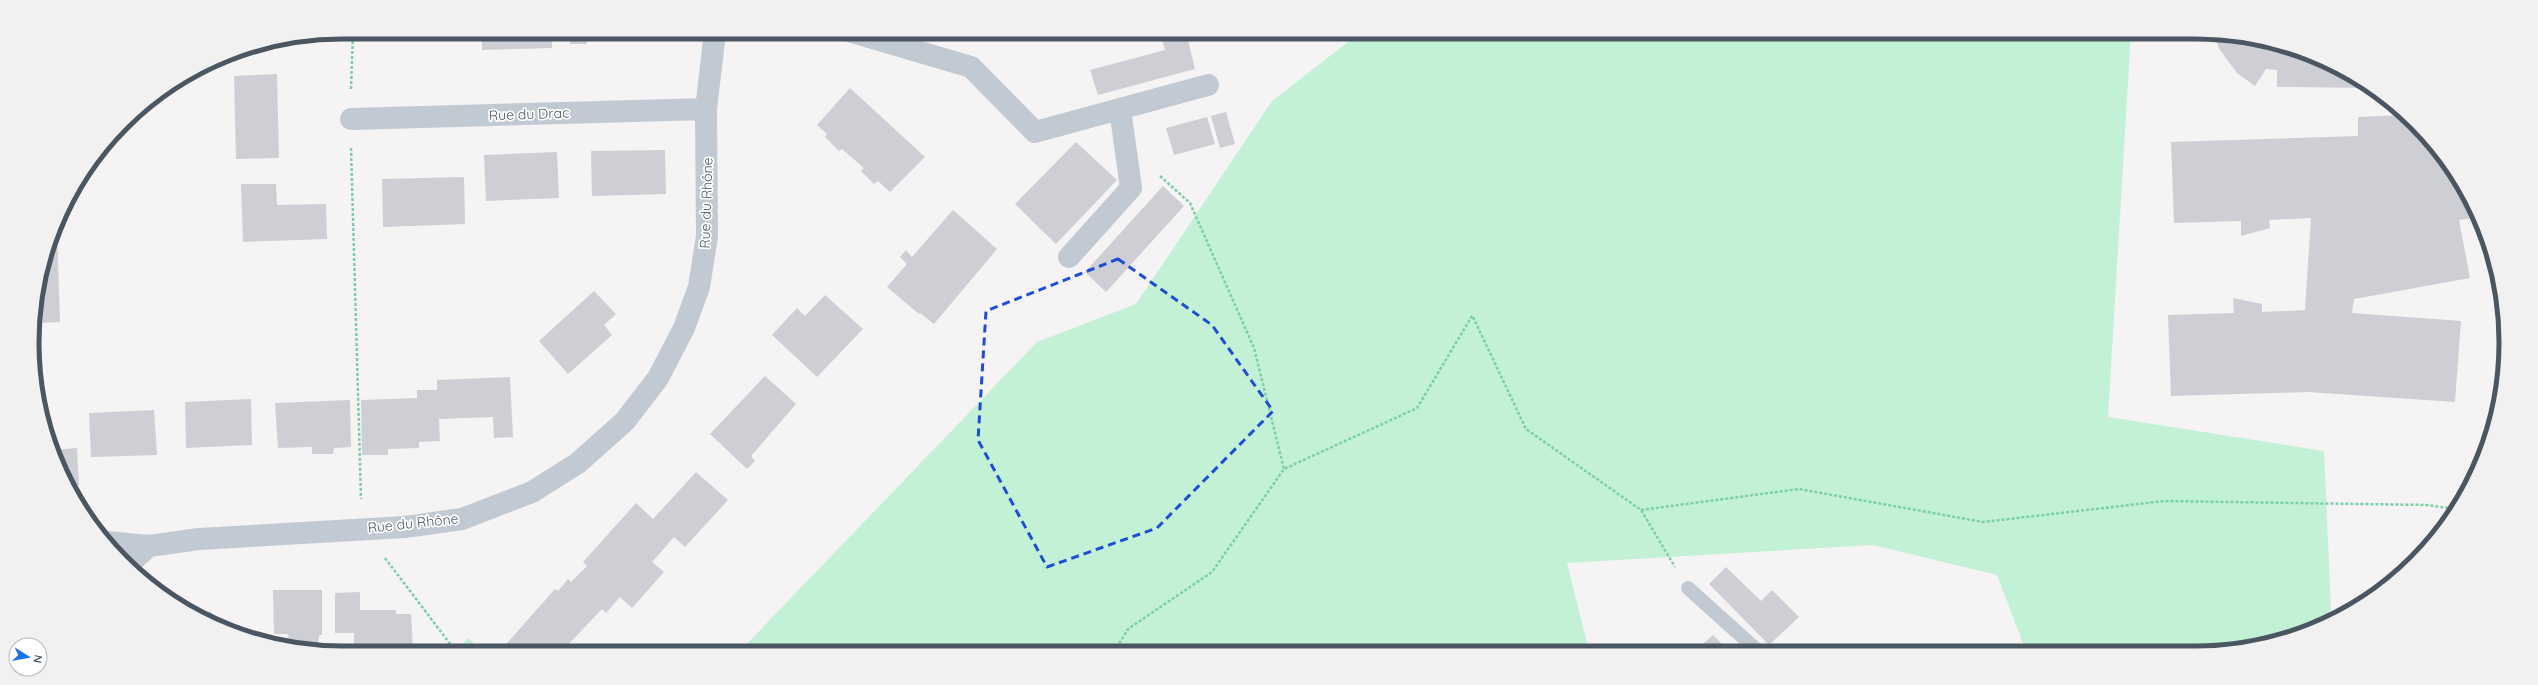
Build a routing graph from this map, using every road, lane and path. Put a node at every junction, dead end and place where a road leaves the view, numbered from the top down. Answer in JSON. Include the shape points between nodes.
{"nodes":[{"id":1,"x":353,"y":39,"type":"edge"},
{"id":2,"x":714,"y":39,"type":"edge"},
{"id":3,"x":876,"y":39,"type":"edge"},
{"id":4,"x":1208,"y":85,"type":"dead end"},
{"id":5,"x":706,"y":109,"type":"junction"},
{"id":6,"x":1120,"y":109,"type":"junction"},
{"id":7,"x":351,"y":119,"type":"junction"},
{"id":8,"x":1131,"y":188,"type":"junction"},
{"id":9,"x":1069,"y":257,"type":"dead end"},
{"id":10,"x":1284,"y":469,"type":"junction"},
{"id":11,"x":2450,"y":508,"type":"edge"},
{"id":12,"x":1641,"y":510,"type":"junction"},
{"id":13,"x":361,"y":528,"type":"junction"},
{"id":14,"x":114,"y":543,"type":"edge"},
{"id":15,"x":149,"y":546,"type":"junction"},
{"id":16,"x":132,"y":561,"type":"edge"},
{"id":17,"x":1688,"y":588,"type":"joint"},
{"id":18,"x":452,"y":646,"type":"edge"},
{"id":19,"x":1118,"y":646,"type":"edge"},
{"id":20,"x":1752,"y":646,"type":"edge"}],
"edges":[{"from":1,"to":7,"type":"path"},
{"from":2,"to":5,"type":"street","name":"Rue du Rhône"},
{"from":3,"to":6,"type":"street","via":[[971,66],[1035,132]]},
{"from":4,"to":6,"type":"street"},
{"from":5,"to":7,"type":"street","name":"Rue du Drac"},
{"from":5,"to":13,"type":"street","name":"Rue du Rhône","via":[[707,236],[699,288],[684,328],[658,378],[625,421],[578,463],[532,492],[462,519],[405,527]]},
{"from":6,"to":8,"type":"street"},
{"from":7,"to":13,"type":"path"},
{"from":8,"to":9,"type":"street"},
{"from":8,"to":10,"type":"path","via":[[1158,174],[1190,203],[1254,348]]},
{"from":10,"to":12,"type":"path","via":[[1417,408],[1472,316],[1526,429]]},
{"from":10,"to":19,"type":"path","via":[[1212,572],[1128,628]]},
{"from":11,"to":12,"type":"path","via":[[2427,505],[2164,501],[1983,522],[1799,489]]},
{"from":12,"to":17,"type":"path"},
{"from":13,"to":15,"type":"street","name":"Rue du Rhône","via":[[198,539]]},
{"from":13,"to":18,"type":"path"},
{"from":14,"to":15,"type":"street","name":"Rue du Rhône"},
{"from":15,"to":16,"type":"street"},
{"from":17,"to":20,"type":"lane"}]}
